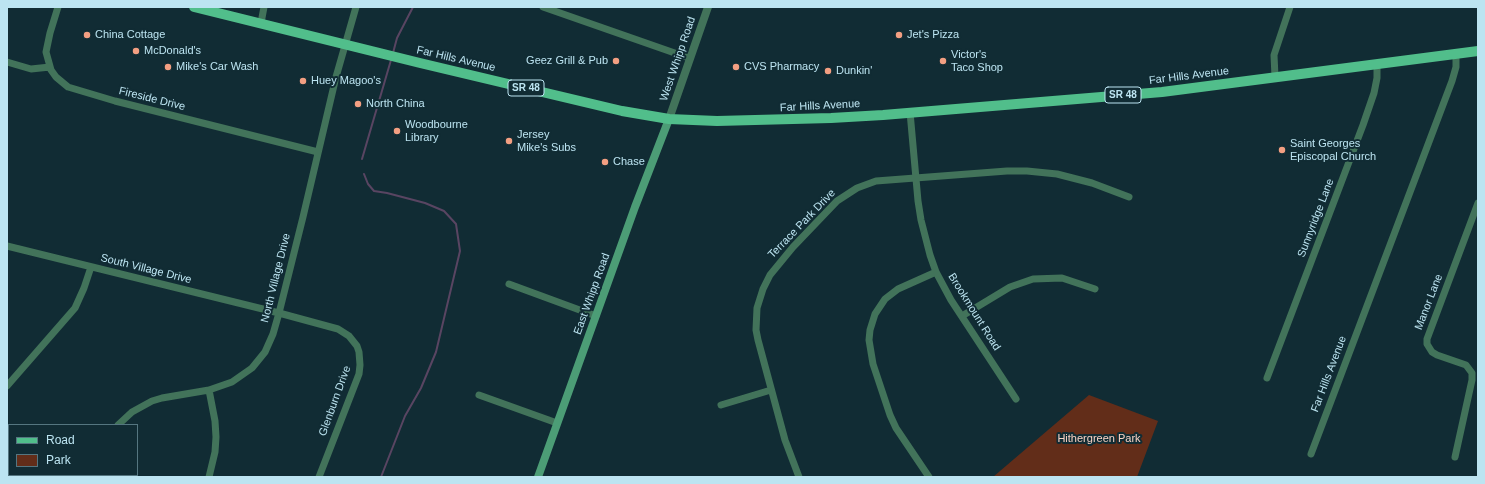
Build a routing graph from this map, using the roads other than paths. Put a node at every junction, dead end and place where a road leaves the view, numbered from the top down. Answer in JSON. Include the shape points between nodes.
{"nodes":[{"id":1,"x":58,"y":7,"type":"edge"},
{"id":2,"x":194,"y":7,"type":"edge"},
{"id":3,"x":264,"y":7,"type":"edge"},
{"id":4,"x":356,"y":7,"type":"edge"},
{"id":5,"x":543,"y":7,"type":"edge"},
{"id":6,"x":708,"y":7,"type":"edge"},
{"id":7,"x":1290,"y":7,"type":"edge"},
{"id":8,"x":261,"y":23,"type":"junction"},
{"id":9,"x":346,"y":44,"type":"junction"},
{"id":10,"x":1478,"y":51,"type":"edge"},
{"id":11,"x":1456,"y":54,"type":"junction"},
{"id":12,"x":689,"y":58,"type":"junction"},
{"id":13,"x":7,"y":62,"type":"edge"},
{"id":14,"x":1377,"y":64,"type":"junction"},
{"id":15,"x":50,"y":67,"type":"junction"},
{"id":16,"x":1275,"y":77,"type":"junction"},
{"id":17,"x":910,"y":112,"type":"junction"},
{"id":18,"x":669,"y":119,"type":"junction"},
{"id":19,"x":318,"y":152,"type":"junction"},
{"id":20,"x":916,"y":177,"type":"junction"},
{"id":21,"x":1129,"y":197,"type":"dead end"},
{"id":22,"x":1478,"y":203,"type":"edge"},
{"id":23,"x":7,"y":246,"type":"edge"},
{"id":24,"x":91,"y":267,"type":"junction"},
{"id":25,"x":936,"y":272,"type":"junction"},
{"id":26,"x":509,"y":284,"type":"dead end"},
{"id":27,"x":1095,"y":289,"type":"dead end"},
{"id":28,"x":279,"y":313,"type":"junction"},
{"id":29,"x":596,"y":316,"type":"junction"},
{"id":30,"x":962,"y":316,"type":"junction"},
{"id":31,"x":1267,"y":378,"type":"dead end"},
{"id":32,"x":7,"y":386,"type":"edge"},
{"id":33,"x":209,"y":390,"type":"junction"},
{"id":34,"x":771,"y":390,"type":"junction"},
{"id":35,"x":479,"y":395,"type":"dead end"},
{"id":36,"x":1016,"y":399,"type":"dead end"},
{"id":37,"x":721,"y":405,"type":"dead end"},
{"id":38,"x":557,"y":423,"type":"junction"},
{"id":39,"x":119,"y":424,"type":"edge"},
{"id":40,"x":1311,"y":454,"type":"dead end"},
{"id":41,"x":1455,"y":457,"type":"dead end"},
{"id":42,"x":209,"y":477,"type":"edge"},
{"id":43,"x":319,"y":477,"type":"edge"},
{"id":44,"x":538,"y":477,"type":"edge"},
{"id":45,"x":799,"y":477,"type":"edge"},
{"id":46,"x":929,"y":477,"type":"edge"}],
"edges":[{"from":1,"to":15,"type":"street","name":"Fireside Drive","via":[[46,46]]},
{"from":2,"to":8,"type":"main road","name":"Far Hills Avenue","number":"SR 48"},
{"from":3,"to":8,"type":"street"},
{"from":4,"to":9,"type":"street","name":"North Village Drive"},
{"from":5,"to":12,"type":"street"},
{"from":6,"to":12,"type":"street","name":"West Whipp Road"},
{"from":7,"to":16,"type":"street","via":[[1274,55]]},
{"from":8,"to":9,"type":"main road","name":"Far Hills Avenue","number":"SR 48"},
{"from":9,"to":18,"type":"main road","name":"Far Hills Avenue","number":"SR 48","via":[[622,111]]},
{"from":9,"to":19,"type":"street","name":"North Village Drive"},
{"from":10,"to":11,"type":"main road","name":"Far Hills Avenue","number":"SR 48"},
{"from":11,"to":14,"type":"main road","name":"Far Hills Avenue","number":"SR 48"},
{"from":11,"to":40,"type":"street","name":"Far Hills Avenue","via":[[1452,81]]},
{"from":12,"to":18,"type":"street","name":"West Whipp Road"},
{"from":13,"to":15,"type":"street","via":[[31,69]]},
{"from":14,"to":16,"type":"main road","name":"Far Hills Avenue","number":"SR 48"},
{"from":14,"to":31,"type":"street","name":"Sunnyridge Lane","via":[[1374,93],[1363,125]]},
{"from":15,"to":19,"type":"street","name":"Fireside Drive","via":[[62,83],[74,90]]},
{"from":16,"to":17,"type":"main road","name":"Far Hills Avenue","number":"SR 48","via":[[1162,92]]},
{"from":17,"to":18,"type":"main road","name":"Far Hills Avenue","number":"SR 48","via":[[764,120]]},
{"from":17,"to":20,"type":"street","name":"Brookmount Road"},
{"from":18,"to":29,"type":"main road","name":"East Whipp Road"},
{"from":19,"to":28,"type":"street","name":"North Village Drive"},
{"from":20,"to":21,"type":"street","name":"Terrace Park Drive","via":[[1007,170],[1043,172],[1083,180]]},
{"from":20,"to":25,"type":"street","name":"Brookmount Road","via":[[921,220]]},
{"from":20,"to":34,"type":"street","name":"Terrace Park Drive","via":[[876,181],[845,195],[793,247],[770,275],[759,298],[756,330]]},
{"from":22,"to":41,"type":"street","name":"Manor Lane","via":[[1427,339],[1432,352],[1466,366],[1472,372]]},
{"from":23,"to":24,"type":"street","name":"South Village Drive"},
{"from":24,"to":28,"type":"street","name":"South Village Drive"},
{"from":24,"to":32,"type":"street","via":[[75,308]]},
{"from":25,"to":30,"type":"street","name":"Brookmount Road"},
{"from":25,"to":46,"type":"street","via":[[898,289],[885,299],[875,314],[869,340],[890,415]]},
{"from":26,"to":29,"type":"street"},
{"from":27,"to":30,"type":"street","via":[[1062,278],[1033,280],[999,292]]},
{"from":28,"to":33,"type":"street","name":"North Village Drive","via":[[270,343],[252,368],[232,382]]},
{"from":28,"to":43,"type":"street","name":"Glenburn Drive","via":[[343,332],[353,341],[359,352],[358,374]]},
{"from":29,"to":38,"type":"main road","name":"East Whipp Road"},
{"from":30,"to":36,"type":"street","name":"Brookmount Road"},
{"from":33,"to":39,"type":"street","name":"North Village Drive","via":[[152,401],[132,412]]},
{"from":33,"to":42,"type":"street","via":[[216,437]]},
{"from":34,"to":37,"type":"street"},
{"from":34,"to":45,"type":"street","name":"Terrace Park Drive"},
{"from":35,"to":38,"type":"street"},
{"from":38,"to":44,"type":"main road","name":"East Whipp Road"}]}
